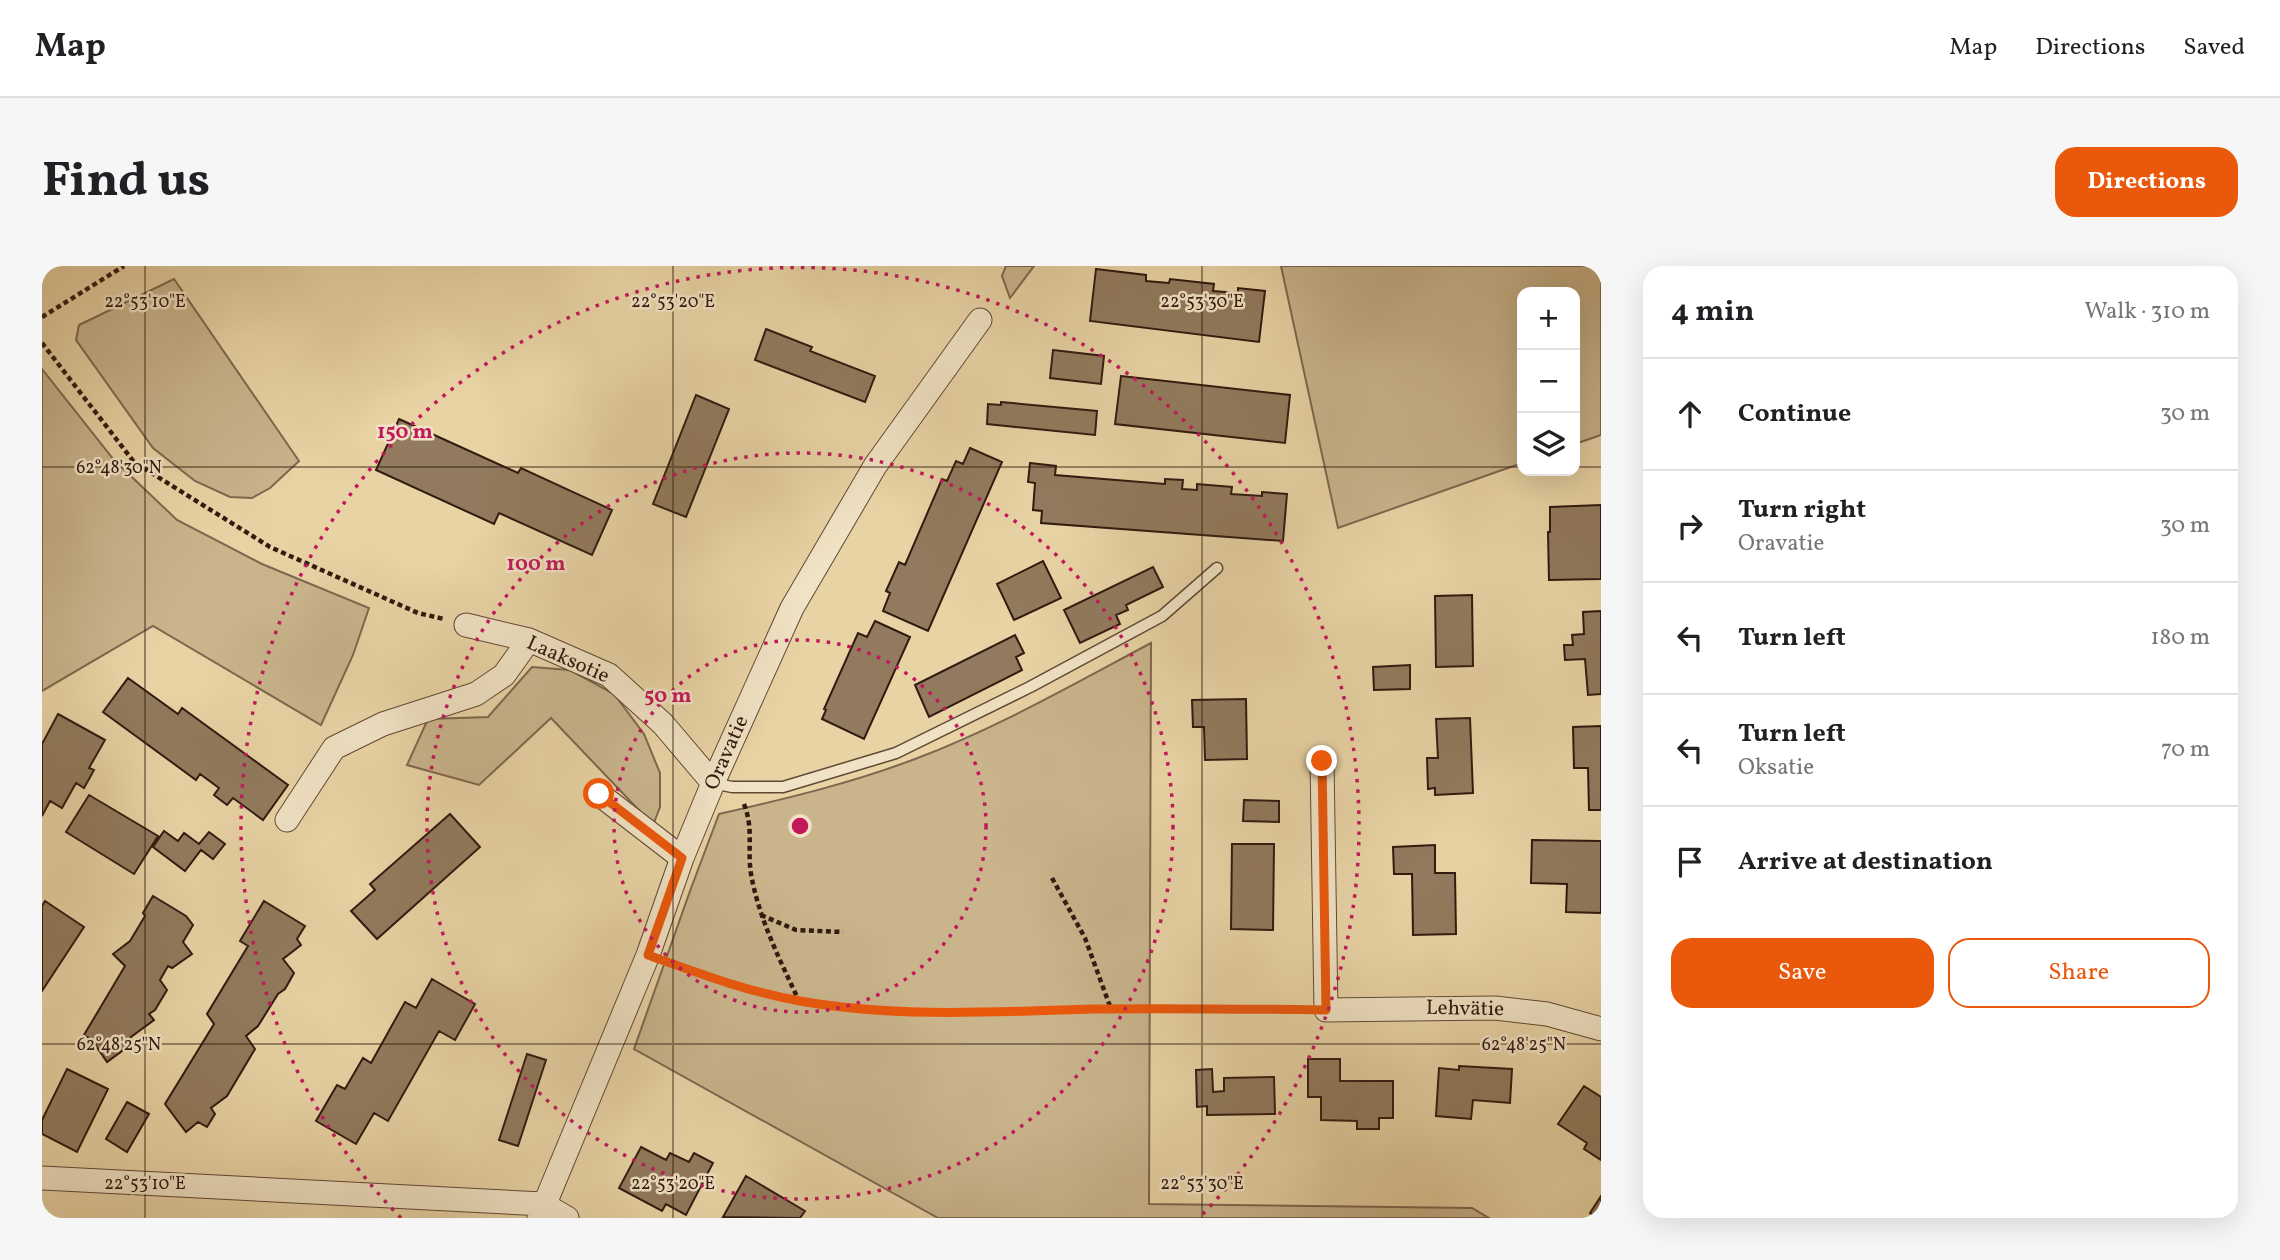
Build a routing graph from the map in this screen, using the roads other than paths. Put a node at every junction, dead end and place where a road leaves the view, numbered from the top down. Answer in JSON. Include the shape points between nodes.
{"nodes":[{"id":1,"x":980,"y":320,"type":"dead end"},
{"id":2,"x":1217,"y":568,"type":"dead end"},
{"id":3,"x":466,"y":625,"type":"road end"},
{"id":4,"x":529,"y":640,"type":"junction"},
{"id":5,"x":1322,"y":761,"type":"dead end"},
{"id":6,"x":722,"y":785,"type":"junction"},
{"id":7,"x":599,"y":794,"type":"dead end"},
{"id":8,"x":287,"y":820,"type":"dead end"},
{"id":9,"x":682,"y":858,"type":"junction"},
{"id":10,"x":1600,"y":1024,"type":"edge"},
{"id":11,"x":42,"y":1178,"type":"edge"},
{"id":12,"x":541,"y":1211,"type":"edge"},
{"id":13,"x":567,"y":1218,"type":"edge"}],
"edges":[{"from":1,"to":6,"type":"street","name":"Oravatie","via":[[874,466],[792,608]]},
{"from":2,"to":6,"type":"lane","via":[[1162,616],[896,753],[783,787]]},
{"from":3,"to":4,"type":"street","name":"Laaksotie"},
{"from":4,"to":6,"type":"street","name":"Laaksotie","via":[[610,674]]},
{"from":4,"to":8,"type":"street","via":[[504,675],[476,694],[383,724],[334,748]]},
{"from":5,"to":10,"type":"street","name":"Lehvätie","via":[[1326,1010],[1495,1008]]},
{"from":6,"to":9,"type":"street","name":"Oravatie"},
{"from":7,"to":9,"type":"street"},
{"from":9,"to":12,"type":"street","name":"Oravatie","via":[[648,955]]},
{"from":11,"to":12,"type":"street"},
{"from":12,"to":13,"type":"street"}]}
